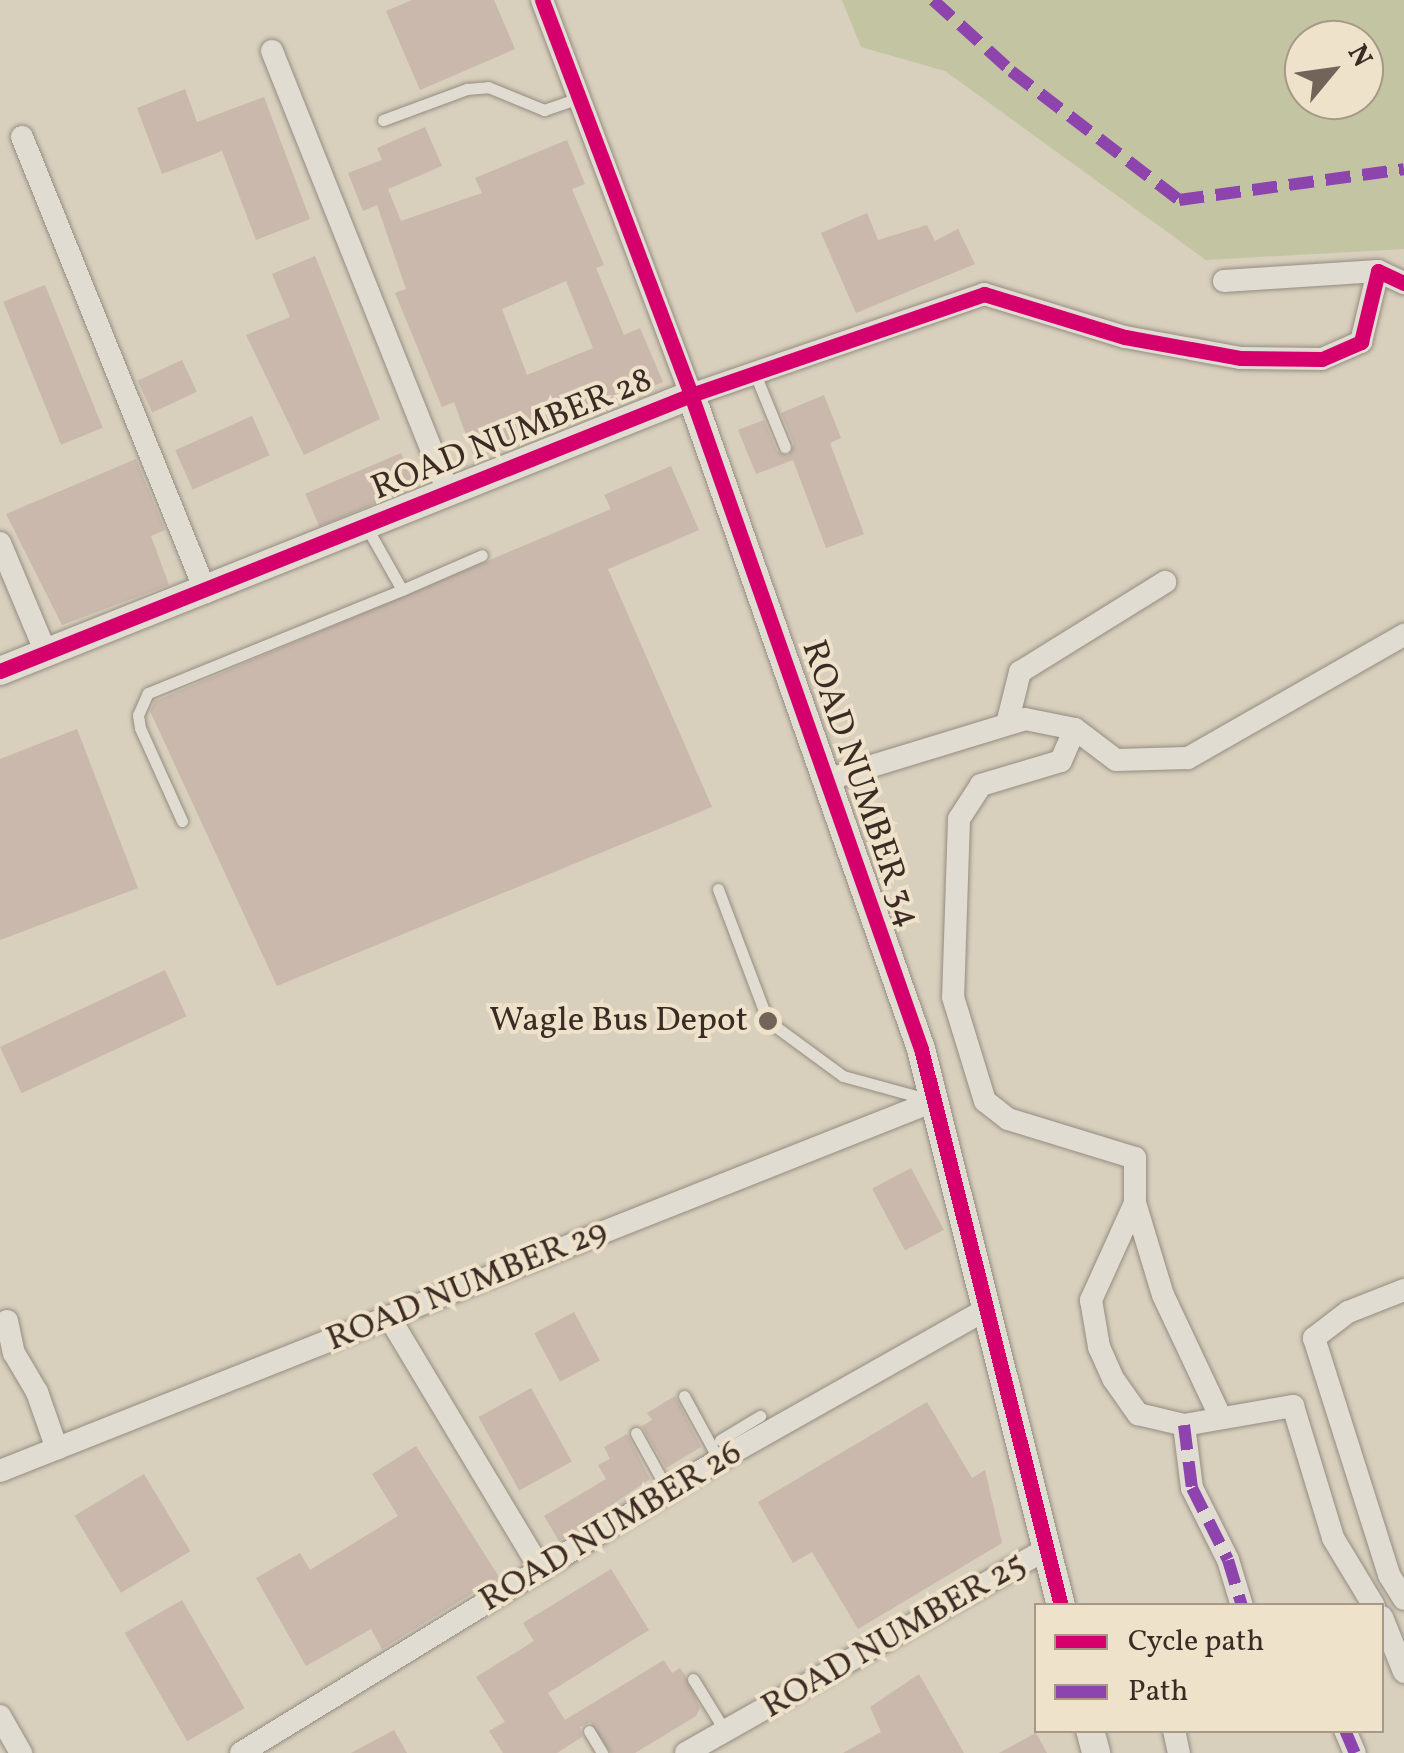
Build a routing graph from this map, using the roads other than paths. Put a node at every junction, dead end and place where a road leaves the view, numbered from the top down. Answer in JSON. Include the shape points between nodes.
{"nodes":[{"id":1,"x":542,"y":0,"type":"edge"},
{"id":2,"x":272,"y":51,"type":"dead end"},
{"id":3,"x":579,"y":98,"type":"junction"},
{"id":4,"x":383,"y":120,"type":"dead end"},
{"id":5,"x":22,"y":136,"type":"dead end"},
{"id":6,"x":1378,"y":271,"type":"junction"},
{"id":7,"x":1224,"y":281,"type":"dead end"},
{"id":8,"x":1404,"y":284,"type":"edge"},
{"id":9,"x":755,"y":374,"type":"junction"},
{"id":10,"x":691,"y":396,"type":"junction"},
{"id":11,"x":784,"y":446,"type":"dead end"},
{"id":12,"x":448,"y":492,"type":"junction"},
{"id":13,"x":366,"y":526,"type":"junction"},
{"id":14,"x":0,"y":543,"type":"edge"},
{"id":15,"x":482,"y":555,"type":"dead end"},
{"id":16,"x":1166,"y":582,"type":"dead end"},
{"id":17,"x":402,"y":590,"type":"junction"},
{"id":18,"x":206,"y":592,"type":"junction"},
{"id":19,"x":1404,"y":635,"type":"edge"},
{"id":20,"x":46,"y":652,"type":"junction"},
{"id":21,"x":0,"y":671,"type":"edge"},
{"id":22,"x":1007,"y":724,"type":"junction"},
{"id":23,"x":1075,"y":730,"type":"junction"},
{"id":24,"x":826,"y":780,"type":"junction"},
{"id":25,"x":182,"y":822,"type":"dead end"},
{"id":26,"x":718,"y":890,"type":"dead end"},
{"id":27,"x":934,"y":1101,"type":"junction"},
{"id":28,"x":1136,"y":1203,"type":"junction"},
{"id":29,"x":1404,"y":1290,"type":"edge"},
{"id":30,"x":986,"y":1308,"type":"junction"},
{"id":31,"x":389,"y":1317,"type":"junction"},
{"id":32,"x":7,"y":1321,"type":"dead end"},
{"id":33,"x":684,"y":1396,"type":"dead end"},
{"id":34,"x":760,"y":1416,"type":"dead end"},
{"id":35,"x":1221,"y":1418,"type":"junction"},
{"id":36,"x":1184,"y":1425,"type":"junction"},
{"id":37,"x":636,"y":1432,"type":"dead end"},
{"id":38,"x":746,"y":1434,"type":"junction"},
{"id":39,"x":57,"y":1448,"type":"junction"},
{"id":40,"x":720,"y":1450,"type":"junction"},
{"id":41,"x":0,"y":1471,"type":"edge"},
{"id":42,"x":668,"y":1491,"type":"junction"},
{"id":43,"x":1048,"y":1548,"type":"junction"},
{"id":44,"x":541,"y":1570,"type":"junction"},
{"id":45,"x":1404,"y":1598,"type":"edge"},
{"id":46,"x":1061,"y":1603,"type":"edge"},
{"id":47,"x":1241,"y":1603,"type":"edge"},
{"id":48,"x":1372,"y":1603,"type":"edge"},
{"id":49,"x":1384,"y":1622,"type":"edge"},
{"id":50,"x":1404,"y":1672,"type":"edge"},
{"id":51,"x":693,"y":1679,"type":"dead end"},
{"id":52,"x":0,"y":1716,"type":"edge"},
{"id":53,"x":589,"y":1731,"type":"dead end"},
{"id":54,"x":725,"y":1732,"type":"junction"},
{"id":55,"x":21,"y":1753,"type":"edge"},
{"id":56,"x":241,"y":1753,"type":"edge"},
{"id":57,"x":602,"y":1753,"type":"edge"},
{"id":58,"x":686,"y":1753,"type":"edge"}],
"edges":[{"from":1,"to":3,"type":"street","name":"ROAD NUMBER 34"},
{"from":2,"to":12,"type":"street"},
{"from":3,"to":4,"type":"lane","via":[[544,110],[488,87],[467,89]]},
{"from":3,"to":10,"type":"street","name":"ROAD NUMBER 34"},
{"from":5,"to":18,"type":"street"},
{"from":6,"to":7,"type":"street"},
{"from":6,"to":8,"type":"street"},
{"from":6,"to":9,"type":"street","name":"ROAD NUMBER 28","via":[[1360,342],[1322,359],[1240,358],[1124,337],[984,294]]},
{"from":9,"to":10,"type":"street","name":"ROAD NUMBER 28"},
{"from":9,"to":11,"type":"lane"},
{"from":10,"to":12,"type":"street","name":"ROAD NUMBER 28"},
{"from":10,"to":24,"type":"street","name":"ROAD NUMBER 34"},
{"from":12,"to":13,"type":"street","name":"ROAD NUMBER 28"},
{"from":13,"to":17,"type":"lane"},
{"from":13,"to":18,"type":"street","name":"ROAD NUMBER 28"},
{"from":14,"to":20,"type":"street"},
{"from":15,"to":17,"type":"lane"},
{"from":16,"to":22,"type":"street","via":[[1020,672]]},
{"from":17,"to":25,"type":"lane","via":[[148,692],[140,728]]},
{"from":18,"to":20,"type":"street","name":"ROAD NUMBER 28"},
{"from":19,"to":23,"type":"street","via":[[1188,758],[1116,760]]},
{"from":20,"to":21,"type":"street","name":"ROAD NUMBER 28"},
{"from":22,"to":23,"type":"street","via":[[1024,719]]},
{"from":22,"to":24,"type":"street"},
{"from":23,"to":28,"type":"street","via":[[1061,761],[981,784],[959,819],[953,997],[985,1101],[1008,1118],[1135,1158]]},
{"from":24,"to":27,"type":"street","name":"ROAD NUMBER 34"},
{"from":26,"to":27,"type":"lane","via":[[768,1021],[842,1076]]},
{"from":27,"to":30,"type":"street","name":"ROAD NUMBER 34"},
{"from":27,"to":31,"type":"street","name":"ROAD NUMBER 29"},
{"from":28,"to":35,"type":"street","via":[[1163,1295]]},
{"from":28,"to":36,"type":"street","via":[[1091,1300],[1091,1318],[1114,1380],[1138,1414]]},
{"from":29,"to":45,"type":"street","via":[[1348,1312],[1314,1338],[1389,1575]]},
{"from":30,"to":38,"type":"street","name":"ROAD NUMBER 26"},
{"from":30,"to":43,"type":"street","name":"ROAD NUMBER 34"},
{"from":31,"to":39,"type":"street","name":"ROAD NUMBER 29"},
{"from":31,"to":44,"type":"street"},
{"from":32,"to":39,"type":"street","via":[[14,1353]]},
{"from":33,"to":40,"type":"lane"},
{"from":34,"to":38,"type":"lane"},
{"from":35,"to":36,"type":"street"},
{"from":35,"to":48,"type":"street","via":[[1293,1406],[1333,1538]]},
{"from":36,"to":47,"type":"street","via":[[1192,1488]]},
{"from":37,"to":42,"type":"lane"},
{"from":38,"to":40,"type":"street","name":"ROAD NUMBER 26"},
{"from":39,"to":41,"type":"street","name":"ROAD NUMBER 29"},
{"from":40,"to":42,"type":"street","name":"ROAD NUMBER 26"},
{"from":42,"to":44,"type":"street","name":"ROAD NUMBER 26"},
{"from":43,"to":46,"type":"street","name":"ROAD NUMBER 34"},
{"from":43,"to":54,"type":"street","name":"ROAD NUMBER 25"},
{"from":44,"to":56,"type":"street","name":"ROAD NUMBER 26"},
{"from":49,"to":50,"type":"street"},
{"from":51,"to":54,"type":"lane"},
{"from":52,"to":55,"type":"street"},
{"from":53,"to":57,"type":"lane"},
{"from":54,"to":58,"type":"street","name":"ROAD NUMBER 25"}]}
